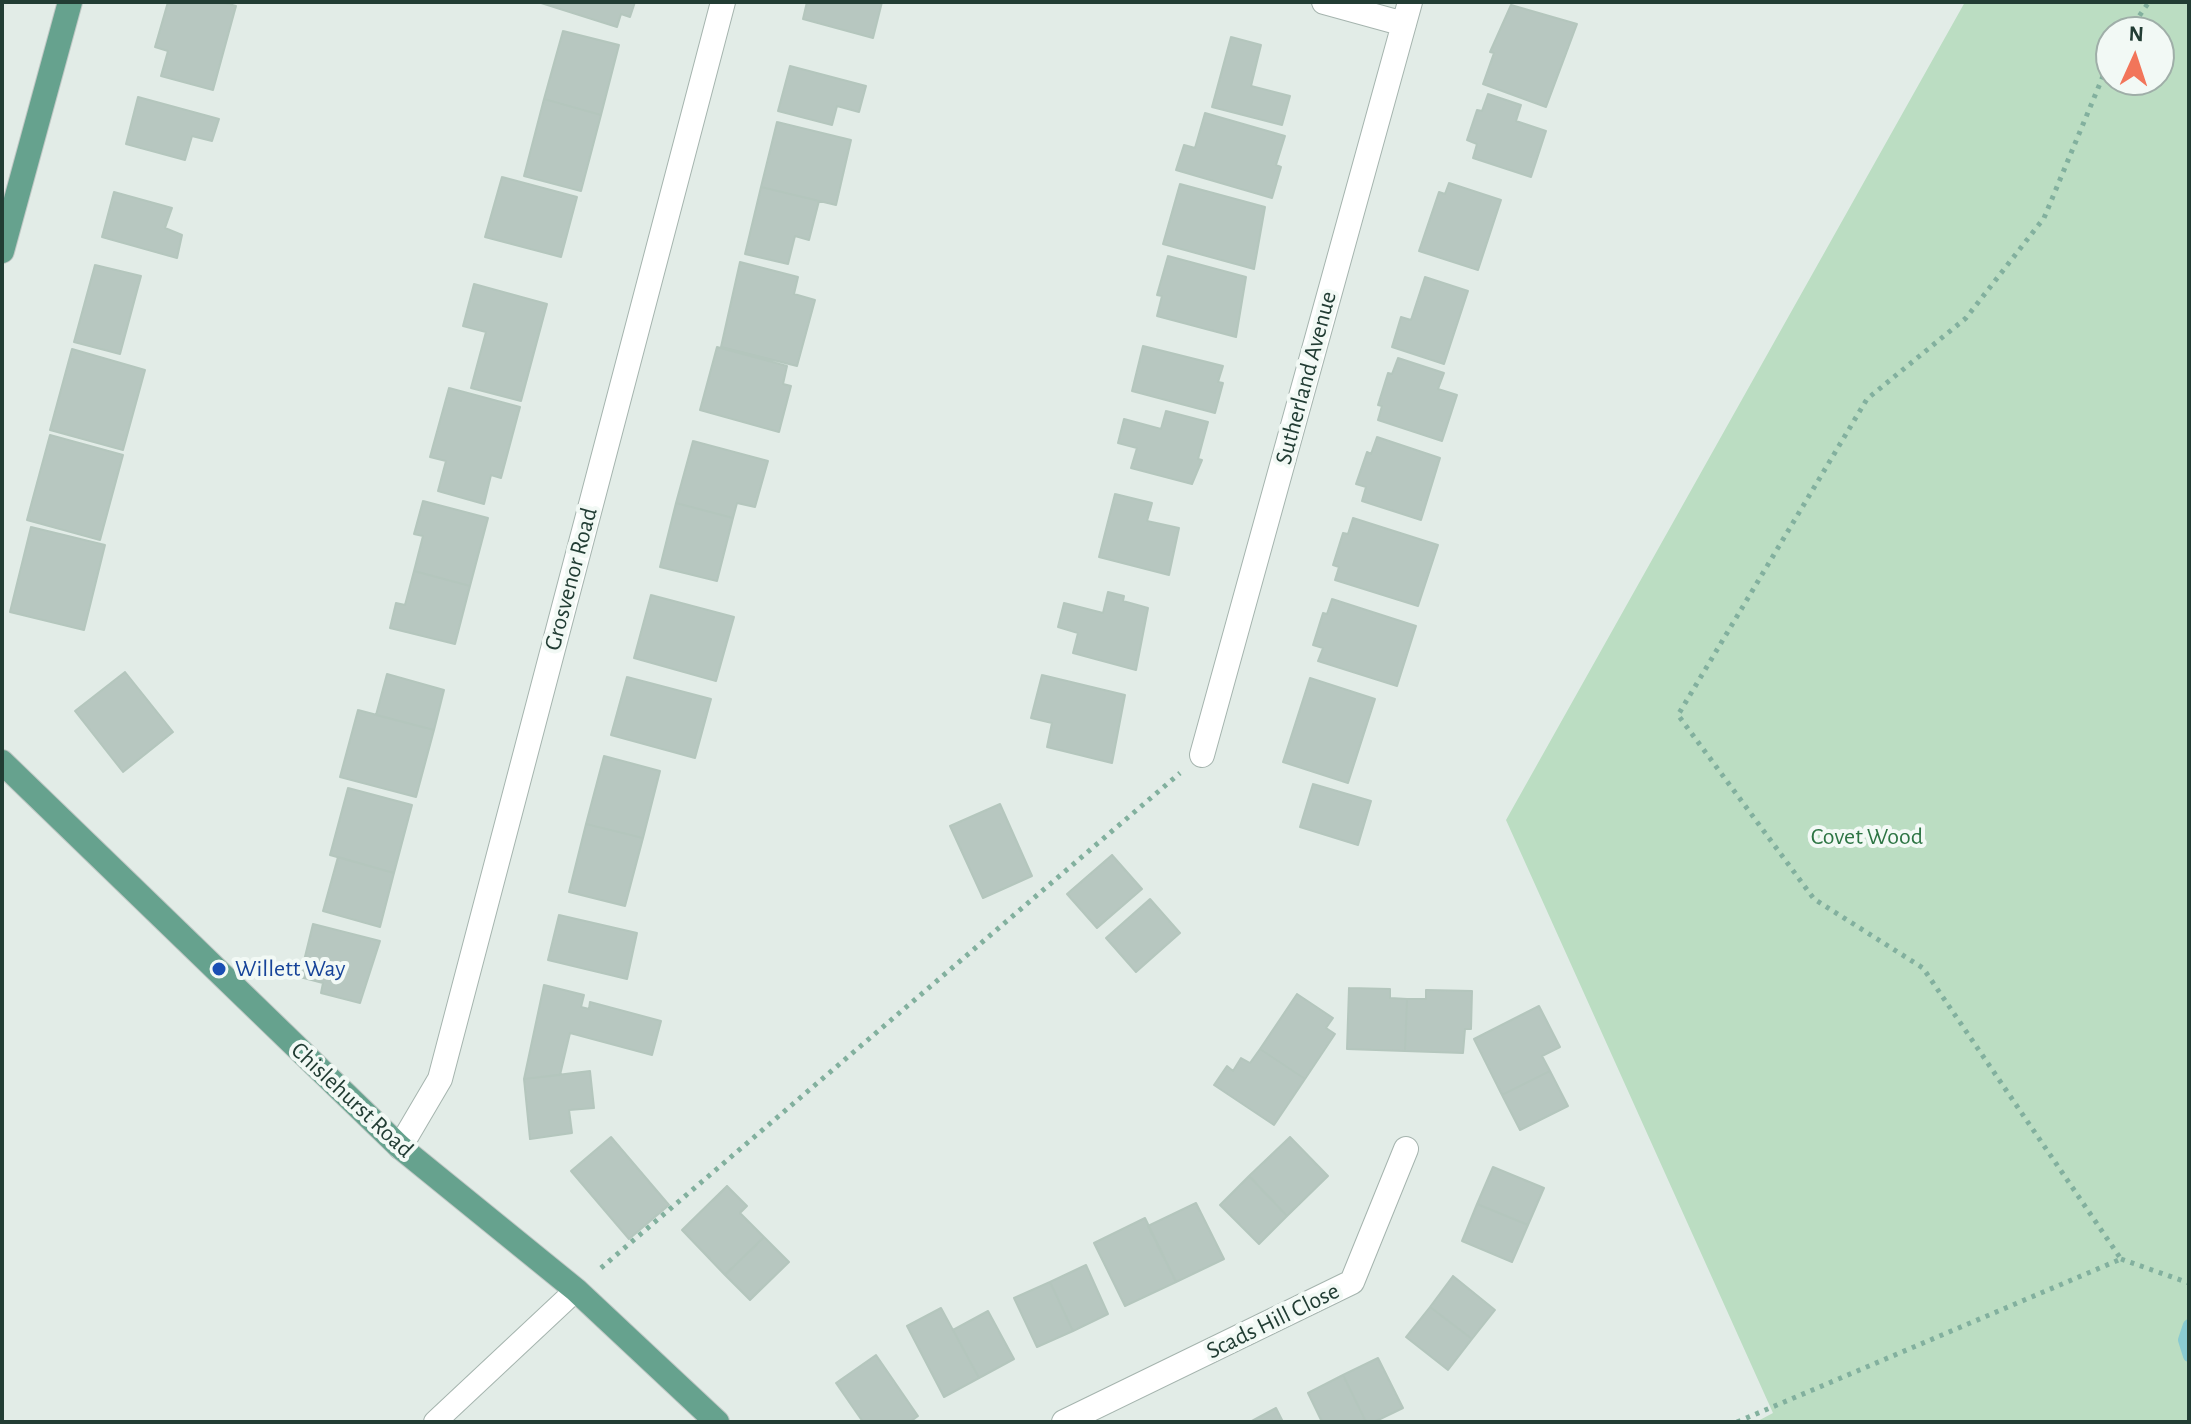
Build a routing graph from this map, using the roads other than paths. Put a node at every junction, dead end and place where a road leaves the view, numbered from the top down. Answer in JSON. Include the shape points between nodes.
{"nodes":[{"id":1,"x":70,"y":2,"type":"edge"},
{"id":2,"x":723,"y":2,"type":"edge"},
{"id":3,"x":1324,"y":2,"type":"edge"},
{"id":4,"x":1407,"y":13,"type":"edge"},
{"id":5,"x":2,"y":251,"type":"edge"},
{"id":6,"x":1202,"y":755,"type":"road end"},
{"id":7,"x":2,"y":762,"type":"edge"},
{"id":8,"x":400,"y":1147,"type":"junction"},
{"id":9,"x":1406,"y":1149,"type":"dead end"},
{"id":10,"x":576,"y":1290,"type":"junction"},
{"id":11,"x":435,"y":1422,"type":"edge"},
{"id":12,"x":717,"y":1422,"type":"edge"},
{"id":13,"x":1064,"y":1422,"type":"edge"}],
"edges":[{"from":1,"to":5,"type":"main road"},
{"from":2,"to":8,"type":"street","name":"Grosvenor Road","via":[[440,1079]]},
{"from":3,"to":4,"type":"street"},
{"from":4,"to":6,"type":"street","name":"Sutherland Avenue"},
{"from":7,"to":8,"type":"main road","name":"Chislehurst Road"},
{"from":8,"to":10,"type":"main road","name":"Chislehurst Road"},
{"from":9,"to":13,"type":"street","name":"Scads Hill Close","via":[[1352,1282]]},
{"from":10,"to":11,"type":"lane"},
{"from":10,"to":12,"type":"main road","name":"Chislehurst Road"}]}
